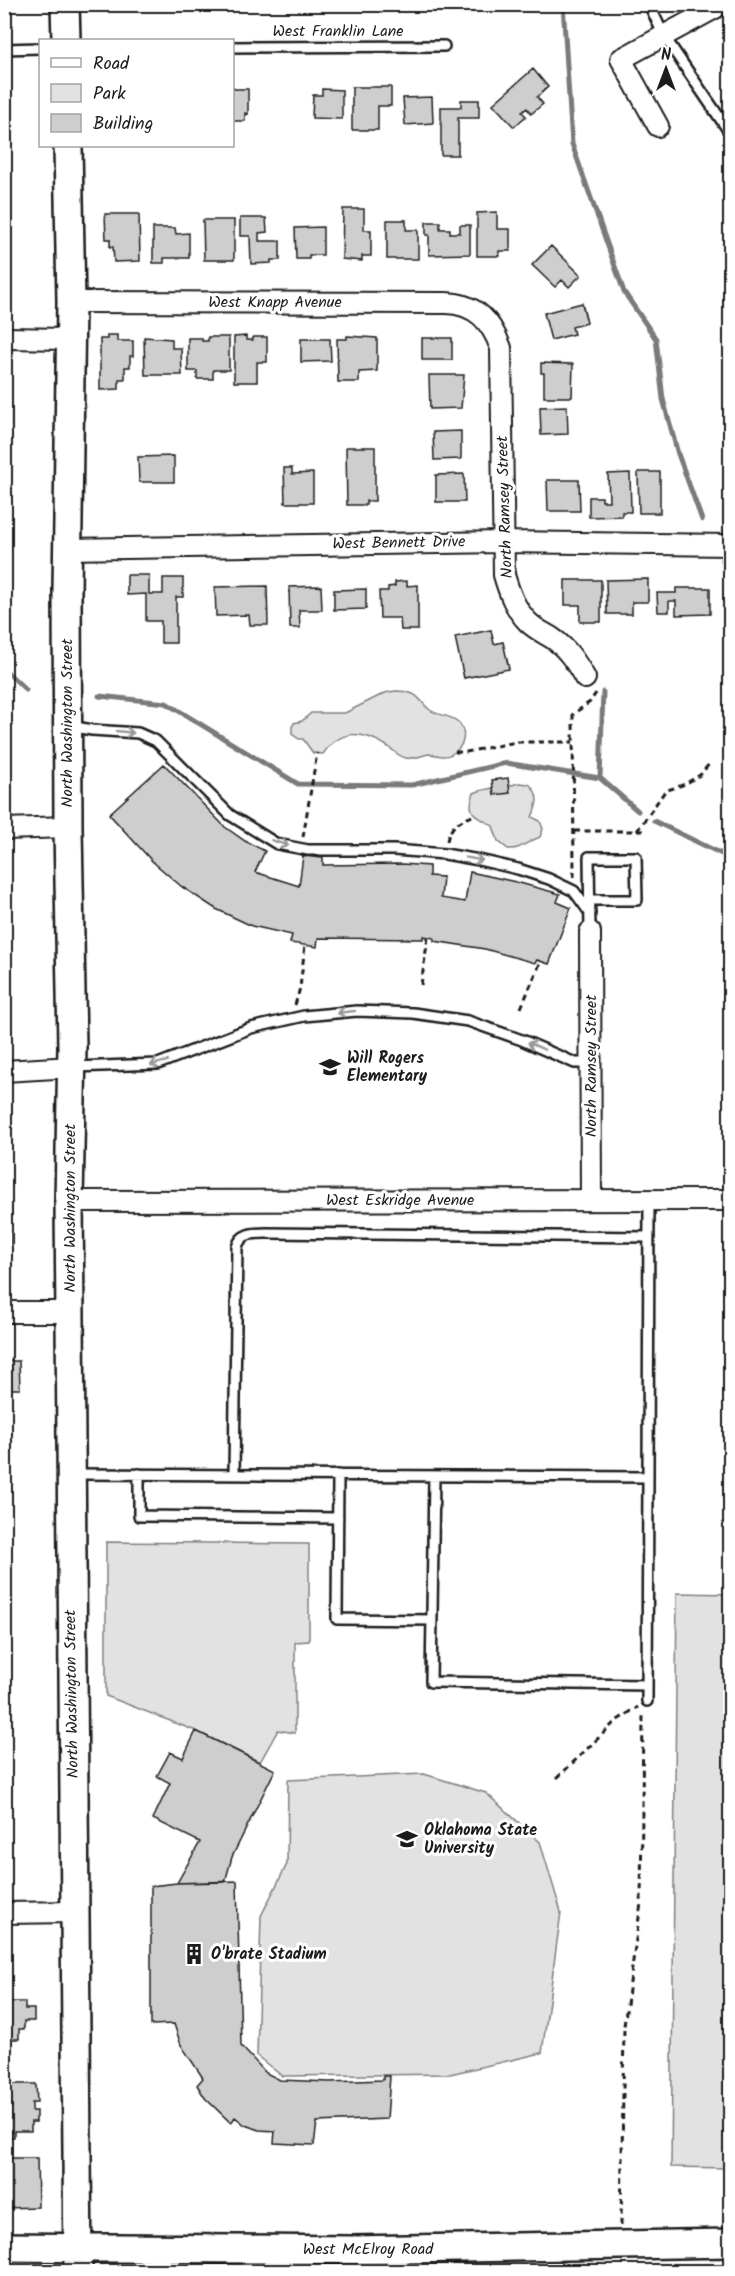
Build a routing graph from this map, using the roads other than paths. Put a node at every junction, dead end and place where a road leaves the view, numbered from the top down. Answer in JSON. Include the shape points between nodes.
{"nodes":[{"id":1,"x":65,"y":4,"type":"edge"},
{"id":2,"x":649,"y":4,"type":"edge"},
{"id":3,"x":714,"y":4,"type":"edge"},
{"id":4,"x":664,"y":36,"type":"junction"},
{"id":5,"x":66,"y":39,"type":"edge"},
{"id":6,"x":444,"y":46,"type":"dead end"},
{"id":7,"x":234,"y":47,"type":"edge"},
{"id":8,"x":39,"y":48,"type":"edge"},
{"id":9,"x":4,"y":49,"type":"edge"},
{"id":10,"x":658,"y":126,"type":"dead end"},
{"id":11,"x":730,"y":133,"type":"edge"},
{"id":12,"x":68,"y":147,"type":"edge"},
{"id":13,"x":71,"y":302,"type":"junction"},
{"id":14,"x":478,"y":312,"type":"joint"},
{"id":15,"x":4,"y":338,"type":"edge"},
{"id":16,"x":70,"y":339,"type":"junction"},
{"id":17,"x":504,"y":542,"type":"junction"},
{"id":18,"x":730,"y":545,"type":"edge"},
{"id":19,"x":67,"y":549,"type":"junction"},
{"id":20,"x":592,"y":683,"type":"road end"},
{"id":21,"x":67,"y":726,"type":"junction"},
{"id":22,"x":68,"y":827,"type":"junction"},
{"id":23,"x":4,"y":829,"type":"edge"},
{"id":24,"x":590,"y":900,"type":"junction"},
{"id":25,"x":590,"y":923,"type":"junction"},
{"id":26,"x":591,"y":1063,"type":"junction"},
{"id":27,"x":72,"y":1067,"type":"junction"},
{"id":28,"x":4,"y":1071,"type":"edge"},
{"id":29,"x":591,"y":1200,"type":"junction"},
{"id":30,"x":649,"y":1200,"type":"junction"},
{"id":31,"x":730,"y":1200,"type":"edge"},
{"id":32,"x":69,"y":1201,"type":"junction"},
{"id":33,"x":649,"y":1237,"type":"junction"},
{"id":34,"x":4,"y":1312,"type":"edge"},
{"id":35,"x":70,"y":1312,"type":"junction"},
{"id":36,"x":71,"y":1474,"type":"junction"},
{"id":37,"x":139,"y":1474,"type":"junction"},
{"id":38,"x":234,"y":1475,"type":"junction"},
{"id":39,"x":338,"y":1475,"type":"junction"},
{"id":40,"x":434,"y":1476,"type":"junction"},
{"id":41,"x":648,"y":1477,"type":"junction"},
{"id":42,"x":338,"y":1518,"type":"junction"},
{"id":43,"x":432,"y":1620,"type":"junction"},
{"id":44,"x":647,"y":1685,"type":"junction"},
{"id":45,"x":647,"y":1701,"type":"road end"},
{"id":46,"x":75,"y":1912,"type":"junction"},
{"id":47,"x":4,"y":1913,"type":"edge"},
{"id":48,"x":730,"y":2243,"type":"edge"},
{"id":49,"x":4,"y":2247,"type":"edge"},
{"id":50,"x":78,"y":2259,"type":"edge"}],
"edges":[{"from":1,"to":5,"type":"main road"},
{"from":2,"to":4,"type":"lane"},
{"from":3,"to":4,"type":"street","via":[[716,8]]},
{"from":4,"to":10,"type":"street","via":[[621,59]]},
{"from":4,"to":11,"type":"lane"},
{"from":6,"to":7,"type":"lane","name":"West Franklin Lane"},
{"from":8,"to":9,"type":"lane"},
{"from":12,"to":13,"type":"main road","name":"North Washington Street"},
{"from":13,"to":14,"type":"street","name":"West Knapp Avenue","via":[[458,303]]},
{"from":13,"to":16,"type":"main road","name":"North Washington Street"},
{"from":14,"to":17,"type":"street","name":"North Ramsey Street","via":[[491,326],[501,348]]},
{"from":15,"to":16,"type":"street"},
{"from":16,"to":19,"type":"main road","name":"North Washington Street"},
{"from":17,"to":18,"type":"street","name":"West Bennett Drive"},
{"from":17,"to":19,"type":"street","name":"West Bennett Drive"},
{"from":17,"to":20,"type":"street","name":"North Ramsey Street","via":[[504,575],[518,610],[565,649]]},
{"from":19,"to":21,"type":"main road","name":"North Washington Street"},
{"from":21,"to":22,"type":"main road","name":"North Washington Street"},
{"from":21,"to":25,"type":"lane","one_way":true,"via":[[138,733],[156,741],[230,814],[277,844],[340,851],[446,854],[518,869],[574,891]]},
{"from":22,"to":23,"type":"street"},
{"from":22,"to":27,"type":"main road","name":"North Washington Street"},
{"from":24,"to":24,"type":"lane","via":[[589,857],[636,857],[637,900]]},
{"from":24,"to":25,"type":"lane"},
{"from":25,"to":26,"type":"street","name":"North Ramsey Street"},
{"from":26,"to":27,"type":"lane","one_way":true,"via":[[575,1063],[468,1021],[413,1013],[357,1011],[251,1028],[158,1064]]},
{"from":26,"to":29,"type":"street","name":"North Ramsey Street"},
{"from":27,"to":28,"type":"street"},
{"from":27,"to":32,"type":"main road","name":"North Washington Street"},
{"from":29,"to":30,"type":"street","name":"West Eskridge Avenue"},
{"from":29,"to":32,"type":"street","name":"West Eskridge Avenue"},
{"from":30,"to":31,"type":"street","name":"West Eskridge Avenue"},
{"from":30,"to":33,"type":"lane"},
{"from":32,"to":35,"type":"main road","name":"North Washington Street"},
{"from":33,"to":38,"type":"lane","via":[[245,1235],[237,1247]]},
{"from":33,"to":41,"type":"lane"},
{"from":34,"to":35,"type":"street"},
{"from":35,"to":36,"type":"main road","name":"North Washington Street"},
{"from":36,"to":37,"type":"lane"},
{"from":36,"to":46,"type":"main road","name":"North Washington Street"},
{"from":37,"to":38,"type":"lane"},
{"from":37,"to":42,"type":"lane","via":[[139,1516]]},
{"from":38,"to":39,"type":"lane"},
{"from":39,"to":40,"type":"lane"},
{"from":39,"to":42,"type":"lane"},
{"from":40,"to":41,"type":"lane"},
{"from":40,"to":43,"type":"lane"},
{"from":41,"to":44,"type":"lane"},
{"from":42,"to":43,"type":"lane","via":[[337,1619]]},
{"from":43,"to":44,"type":"lane","via":[[431,1682]]},
{"from":44,"to":45,"type":"lane"},
{"from":46,"to":47,"type":"street"},
{"from":46,"to":50,"type":"main road","name":"North Washington Street"},
{"from":48,"to":50,"type":"main road","name":"West McElroy Road"},
{"from":49,"to":50,"type":"main road","name":"West McElroy Road"}]}
